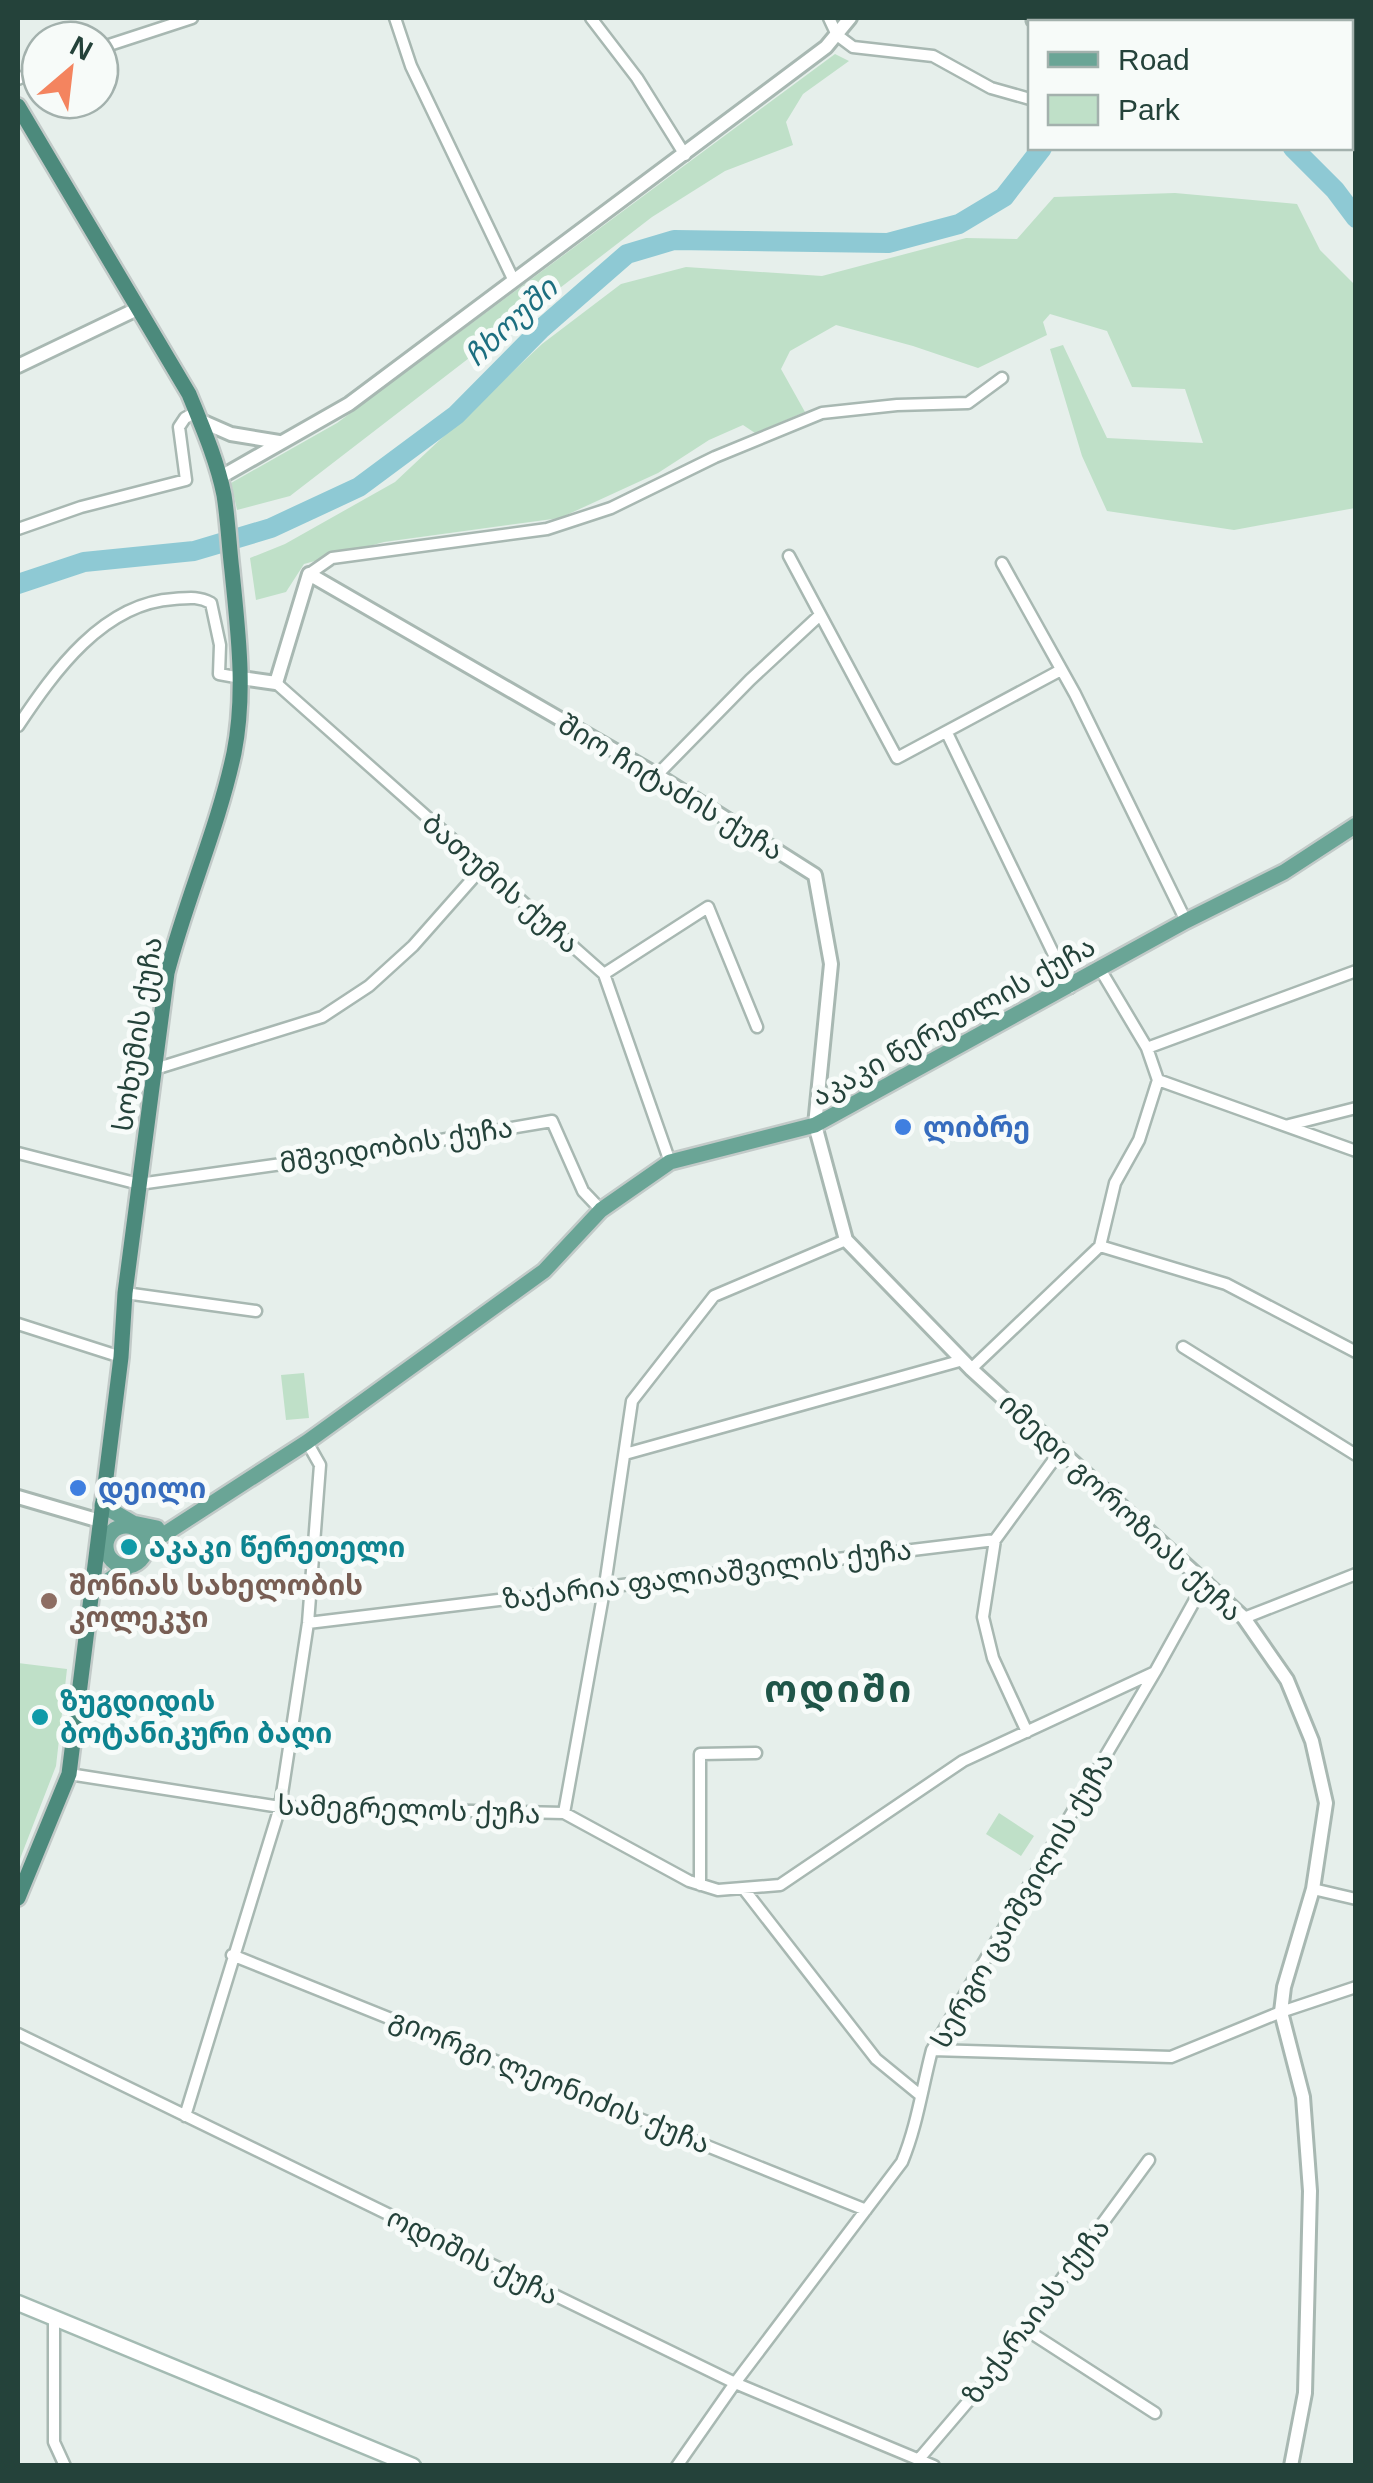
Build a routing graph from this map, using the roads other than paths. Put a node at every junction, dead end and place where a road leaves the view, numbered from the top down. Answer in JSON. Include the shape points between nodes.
{"nodes":[{"id":1,"x":192,"y":18,"type":"edge"},
{"id":2,"x":395,"y":18,"type":"edge"},
{"id":3,"x":591,"y":18,"type":"edge"},
{"id":4,"x":829,"y":18,"type":"edge"},
{"id":5,"x":850,"y":18,"type":"edge"},
{"id":6,"x":172,"y":20,"type":"edge"},
{"id":7,"x":837,"y":35,"type":"junction"},
{"id":8,"x":120,"y":40,"type":"edge"},
{"id":9,"x":1028,"y":99,"type":"edge"},
{"id":10,"x":18,"y":106,"type":"edge"},
{"id":11,"x":686,"y":155,"type":"junction"},
{"id":12,"x":514,"y":280,"type":"junction"},
{"id":13,"x":137,"y":309,"type":"junction"},
{"id":14,"x":18,"y":366,"type":"edge"},
{"id":15,"x":1002,"y":378,"type":"dead end"},
{"id":16,"x":198,"y":416,"type":"junction"},
{"id":17,"x":281,"y":442,"type":"junction"},
{"id":18,"x":219,"y":478,"type":"junction"},
{"id":19,"x":18,"y":529,"type":"edge"},
{"id":20,"x":789,"y":556,"type":"dead end"},
{"id":21,"x":1002,"y":563,"type":"dead end"},
{"id":22,"x":308,"y":574,"type":"junction"},
{"id":23,"x":820,"y":615,"type":"junction"},
{"id":24,"x":1061,"y":670,"type":"junction"},
{"id":25,"x":240,"y":678,"type":"junction"},
{"id":26,"x":276,"y":683,"type":"junction"},
{"id":27,"x":18,"y":726,"type":"edge"},
{"id":28,"x":946,"y":733,"type":"junction"},
{"id":29,"x":658,"y":775,"type":"junction"},
{"id":30,"x":1356,"y":826,"type":"edge"},
{"id":31,"x":482,"y":868,"type":"junction"},
{"id":32,"x":1186,"y":921,"type":"junction"},
{"id":33,"x":1100,"y":969,"type":"junction"},
{"id":34,"x":1356,"y":972,"type":"edge"},
{"id":35,"x":604,"y":974,"type":"junction"},
{"id":36,"x":1070,"y":988,"type":"junction"},
{"id":37,"x":756,"y":1026,"type":"dead end"},
{"id":38,"x":1147,"y":1048,"type":"junction"},
{"id":39,"x":155,"y":1069,"type":"junction"},
{"id":40,"x":1158,"y":1080,"type":"junction"},
{"id":41,"x":1356,"y":1108,"type":"edge"},
{"id":42,"x":815,"y":1125,"type":"junction"},
{"id":43,"x":1287,"y":1125,"type":"junction"},
{"id":44,"x":1356,"y":1151,"type":"edge"},
{"id":45,"x":18,"y":1154,"type":"edge"},
{"id":46,"x":670,"y":1162,"type":"junction"},
{"id":47,"x":139,"y":1184,"type":"junction"},
{"id":48,"x":601,"y":1210,"type":"junction"},
{"id":49,"x":846,"y":1240,"type":"junction"},
{"id":50,"x":1100,"y":1246,"type":"junction"},
{"id":51,"x":125,"y":1293,"type":"junction"},
{"id":52,"x":256,"y":1311,"type":"dead end"},
{"id":53,"x":18,"y":1324,"type":"edge"},
{"id":54,"x":1183,"y":1347,"type":"dead end"},
{"id":55,"x":1356,"y":1352,"type":"edge"},
{"id":56,"x":121,"y":1357,"type":"junction"},
{"id":57,"x":967,"y":1364,"type":"junction"},
{"id":58,"x":307,"y":1442,"type":"junction"},
{"id":59,"x":1061,"y":1450,"type":"junction"},
{"id":60,"x":1355,"y":1453,"type":"edge"},
{"id":61,"x":625,"y":1454,"type":"junction"},
{"id":62,"x":18,"y":1496,"type":"edge"},
{"id":63,"x":101,"y":1513,"type":"junction"},
{"id":64,"x":184,"y":1522,"type":"junction"},
{"id":65,"x":129,"y":1527,"type":"junction"},
{"id":66,"x":157,"y":1528,"type":"junction"},
{"id":67,"x":995,"y":1540,"type":"junction"},
{"id":68,"x":146,"y":1546,"type":"junction"},
{"id":69,"x":103,"y":1550,"type":"junction"},
{"id":70,"x":130,"y":1566,"type":"junction"},
{"id":71,"x":1356,"y":1574,"type":"edge"},
{"id":72,"x":1206,"y":1580,"type":"junction"},
{"id":73,"x":605,"y":1584,"type":"junction"},
{"id":74,"x":92,"y":1592,"type":"junction"},
{"id":75,"x":1244,"y":1618,"type":"junction"},
{"id":76,"x":308,"y":1623,"type":"junction"},
{"id":77,"x":1155,"y":1672,"type":"junction"},
{"id":78,"x":1027,"y":1732,"type":"junction"},
{"id":79,"x":756,"y":1753,"type":"dead end"},
{"id":80,"x":69,"y":1774,"type":"junction"},
{"id":81,"x":280,"y":1807,"type":"junction"},
{"id":82,"x":564,"y":1813,"type":"junction"},
{"id":83,"x":700,"y":1885,"type":"junction"},
{"id":84,"x":742,"y":1888,"type":"junction"},
{"id":85,"x":1313,"y":1889,"type":"junction"},
{"id":86,"x":18,"y":1898,"type":"edge"},
{"id":87,"x":1356,"y":1899,"type":"edge"},
{"id":88,"x":232,"y":1955,"type":"junction"},
{"id":89,"x":1356,"y":1987,"type":"edge"},
{"id":90,"x":1281,"y":2012,"type":"junction"},
{"id":91,"x":18,"y":2034,"type":"edge"},
{"id":92,"x":932,"y":2050,"type":"junction"},
{"id":93,"x":920,"y":2094,"type":"junction"},
{"id":94,"x":185,"y":2116,"type":"junction"},
{"id":95,"x":1149,"y":2160,"type":"dead end"},
{"id":96,"x":866,"y":2210,"type":"junction"},
{"id":97,"x":18,"y":2303,"type":"edge"},
{"id":98,"x":54,"y":2318,"type":"junction"},
{"id":99,"x":1025,"y":2329,"type":"junction"},
{"id":100,"x":735,"y":2383,"type":"junction"},
{"id":101,"x":1156,"y":2413,"type":"dead end"},
{"id":102,"x":919,"y":2459,"type":"junction"},
{"id":103,"x":66,"y":2466,"type":"edge"},
{"id":104,"x":413,"y":2466,"type":"edge"},
{"id":105,"x":677,"y":2466,"type":"edge"},
{"id":106,"x":934,"y":2466,"type":"edge"},
{"id":107,"x":1292,"y":2466,"type":"edge"}],
"edges":[{"from":1,"to":6,"type":"street"},
{"from":2,"to":12,"type":"street","via":[[411,66]]},
{"from":3,"to":11,"type":"street"},
{"from":4,"to":7,"type":"street"},
{"from":5,"to":7,"type":"street"},
{"from":6,"to":8,"type":"street"},
{"from":7,"to":9,"type":"street","via":[[853,46],[933,56],[991,88]]},
{"from":7,"to":11,"type":"street"},
{"from":10,"to":13,"type":"highway","name":"სოხუმის ქუჩა"},
{"from":11,"to":12,"type":"street"},
{"from":12,"to":17,"type":"street","via":[[349,404]]},
{"from":13,"to":14,"type":"street"},
{"from":13,"to":16,"type":"highway","name":"სოხუმის ქუჩა"},
{"from":15,"to":22,"type":"street","via":[[968,403],[822,413],[548,530],[332,558]]},
{"from":16,"to":17,"type":"street","via":[[231,434]]},
{"from":16,"to":18,"type":"highway","name":"სოხუმის ქუჩა"},
{"from":16,"to":19,"type":"street","via":[[179,427],[186,480]]},
{"from":17,"to":18,"type":"street"},
{"from":18,"to":25,"type":"highway","name":"სოხუმის ქუჩა"},
{"from":20,"to":23,"type":"street"},
{"from":21,"to":24,"type":"street"},
{"from":22,"to":26,"type":"street"},
{"from":22,"to":29,"type":"street","name":"შიო ჩიტაძის ქუჩა"},
{"from":23,"to":28,"type":"street","via":[[897,758]]},
{"from":23,"to":29,"type":"street"},
{"from":24,"to":28,"type":"street"},
{"from":24,"to":32,"type":"street"},
{"from":25,"to":26,"type":"street"},
{"from":25,"to":27,"type":"street","via":[[219,674],[211,603],[200,597],[154,600],[124,610],[81,646]]},
{"from":25,"to":39,"type":"highway","name":"სოხუმის ქუჩა","via":[[234,754],[167,972]]},
{"from":26,"to":31,"type":"street","name":"ბათუმის ქუჩა"},
{"from":28,"to":36,"type":"street"},
{"from":29,"to":42,"type":"street","name":"შიო ჩიტაძის ქუჩა","via":[[815,875],[831,964]]},
{"from":30,"to":32,"type":"main road","name":"აკაკი წერეთლის ქუჩა","via":[[1284,872]]},
{"from":31,"to":35,"type":"street","name":"ბათუმის ქუჩა"},
{"from":31,"to":39,"type":"street","via":[[414,946],[322,1018]]},
{"from":32,"to":33,"type":"main road","name":"აკაკი წერეთლის ქუჩა"},
{"from":33,"to":36,"type":"main road","name":"აკაკი წერეთლის ქუჩა"},
{"from":33,"to":38,"type":"street"},
{"from":34,"to":38,"type":"street"},
{"from":35,"to":37,"type":"street","via":[[708,907]]},
{"from":35,"to":46,"type":"street","name":"ბათუმის ქუჩა"},
{"from":36,"to":42,"type":"main road","name":"აკაკი წერეთლის ქუჩა"},
{"from":38,"to":40,"type":"street"},
{"from":39,"to":47,"type":"highway","name":"სოხუმის ქუჩა"},
{"from":40,"to":43,"type":"street"},
{"from":40,"to":50,"type":"street","via":[[1139,1140],[1115,1184]]},
{"from":41,"to":43,"type":"street"},
{"from":42,"to":46,"type":"main road","name":"აკაკი წერეთლის ქუჩა"},
{"from":42,"to":49,"type":"street","name":"იმედი გოროზიას ქუჩა"},
{"from":43,"to":44,"type":"street"},
{"from":45,"to":47,"type":"street"},
{"from":46,"to":48,"type":"main road","name":"აკაკი წერეთლის ქუჩა"},
{"from":47,"to":48,"type":"street","name":"მშვიდობის ქუჩა","via":[[552,1121],[583,1190]]},
{"from":47,"to":51,"type":"highway","name":"სოხუმის ქუჩა"},
{"from":48,"to":58,"type":"main road","name":"აკაკი წერეთლის ქუჩა","via":[[544,1272]]},
{"from":49,"to":57,"type":"street","name":"იმედი გოროზიას ქუჩა"},
{"from":49,"to":61,"type":"street","via":[[714,1296],[632,1401]]},
{"from":50,"to":55,"type":"street","via":[[1226,1284]]},
{"from":50,"to":57,"type":"street"},
{"from":51,"to":52,"type":"street"},
{"from":51,"to":56,"type":"highway","name":"სოხუმის ქუჩა"},
{"from":53,"to":56,"type":"street"},
{"from":54,"to":60,"type":"street"},
{"from":56,"to":63,"type":"highway","name":"სოხუმის ქუჩა"},
{"from":57,"to":59,"type":"street","name":"იმედი გოროზიას ქუჩა"},
{"from":57,"to":61,"type":"street"},
{"from":58,"to":64,"type":"main road","name":"აკაკი წერეთლის ქუჩა"},
{"from":58,"to":76,"type":"street","via":[[320,1465]]},
{"from":59,"to":67,"type":"street"},
{"from":59,"to":72,"type":"street","name":"იმედი გოროზიას ქუჩა"},
{"from":61,"to":73,"type":"street"},
{"from":62,"to":63,"type":"street"},
{"from":63,"to":65,"type":"main road"},
{"from":63,"to":66,"type":"main road"},
{"from":63,"to":69,"type":"highway","name":"სოხუმის ქუჩა"},
{"from":64,"to":66,"type":"main road"},
{"from":64,"to":68,"type":"main road","name":"აკაკი წერეთლის ქუჩა"},
{"from":65,"to":66,"type":"main road"},
{"from":65,"to":68,"type":"main road"},
{"from":65,"to":69,"type":"main road","via":[[111,1533]]},
{"from":67,"to":73,"type":"street","name":"ზაქარია ფალიაშვილის ქუჩა"},
{"from":67,"to":78,"type":"street","via":[[984,1617],[993,1658]]},
{"from":68,"to":70,"type":"main road"},
{"from":69,"to":70,"type":"main road"},
{"from":69,"to":74,"type":"highway","name":"სოხუმის ქუჩა"},
{"from":70,"to":74,"type":"main road"},
{"from":71,"to":75,"type":"street"},
{"from":72,"to":75,"type":"street","name":"იმედი გოროზიას ქუჩა"},
{"from":72,"to":77,"type":"street","name":"სერგო ცაიშვილის ქუჩა"},
{"from":73,"to":76,"type":"street","name":"ზაქარია ფალიაშვილის ქუჩა"},
{"from":73,"to":82,"type":"street"},
{"from":74,"to":80,"type":"highway","name":"სოხუმის ქუჩა"},
{"from":75,"to":85,"type":"street","name":"იმედი გოროზიას ქუჩა","via":[[1287,1680],[1312,1741],[1326,1803]]},
{"from":76,"to":81,"type":"street"},
{"from":77,"to":78,"type":"street","name":"სამეგრელოს ქუჩა"},
{"from":77,"to":92,"type":"street","name":"სერგო ცაიშვილის ქუჩა"},
{"from":78,"to":84,"type":"street","name":"სამეგრელოს ქუჩა","via":[[962,1761],[780,1885]]},
{"from":79,"to":83,"type":"street","via":[[700,1754]]},
{"from":80,"to":81,"type":"street","name":"სამეგრელოს ქუჩა"},
{"from":80,"to":86,"type":"highway","name":"სოხუმის ქუჩა"},
{"from":81,"to":82,"type":"street","name":"სამეგრელოს ქუჩა"},
{"from":81,"to":88,"type":"street"},
{"from":82,"to":83,"type":"street","name":"სამეგრელოს ქუჩა"},
{"from":83,"to":84,"type":"street","name":"სამეგრელოს ქუჩა"},
{"from":84,"to":93,"type":"street","via":[[876,2059]]},
{"from":85,"to":87,"type":"street"},
{"from":85,"to":90,"type":"street","name":"იმედი გოროზიას ქუჩა"},
{"from":88,"to":94,"type":"street"},
{"from":88,"to":96,"type":"street","name":"გიორგი ლეონიძის ქუჩა"},
{"from":89,"to":90,"type":"street"},
{"from":90,"to":92,"type":"street","via":[[1171,2057]]},
{"from":90,"to":107,"type":"street","name":"იმედი გოროზიას ქუჩა","via":[[1303,2097],[1310,2191],[1306,2394]]},
{"from":91,"to":94,"type":"street","name":"ოდიშის ქუჩა"},
{"from":92,"to":93,"type":"street","name":"სერგო ცაიშვილის ქუჩა"},
{"from":93,"to":96,"type":"street","name":"სერგო ცაიშვილის ქუჩა","via":[[902,2162]]},
{"from":94,"to":100,"type":"street","name":"ოდიშის ქუჩა"},
{"from":95,"to":99,"type":"street","name":"ზაქარაიას ქუჩა"},
{"from":96,"to":100,"type":"street","name":"სერგო ცაიშვილის ქუჩა"},
{"from":97,"to":98,"type":"main road"},
{"from":98,"to":103,"type":"street","via":[[54,2442]]},
{"from":98,"to":104,"type":"main road"},
{"from":99,"to":101,"type":"street"},
{"from":99,"to":102,"type":"street","name":"ზაქარაიას ქუჩა"},
{"from":100,"to":102,"type":"street","name":"ოდიშის ქუჩა"},
{"from":100,"to":105,"type":"street","name":"სერგო ცაიშვილის ქუჩა"},
{"from":102,"to":106,"type":"street","name":"ოდიშის ქუჩა"}]}
